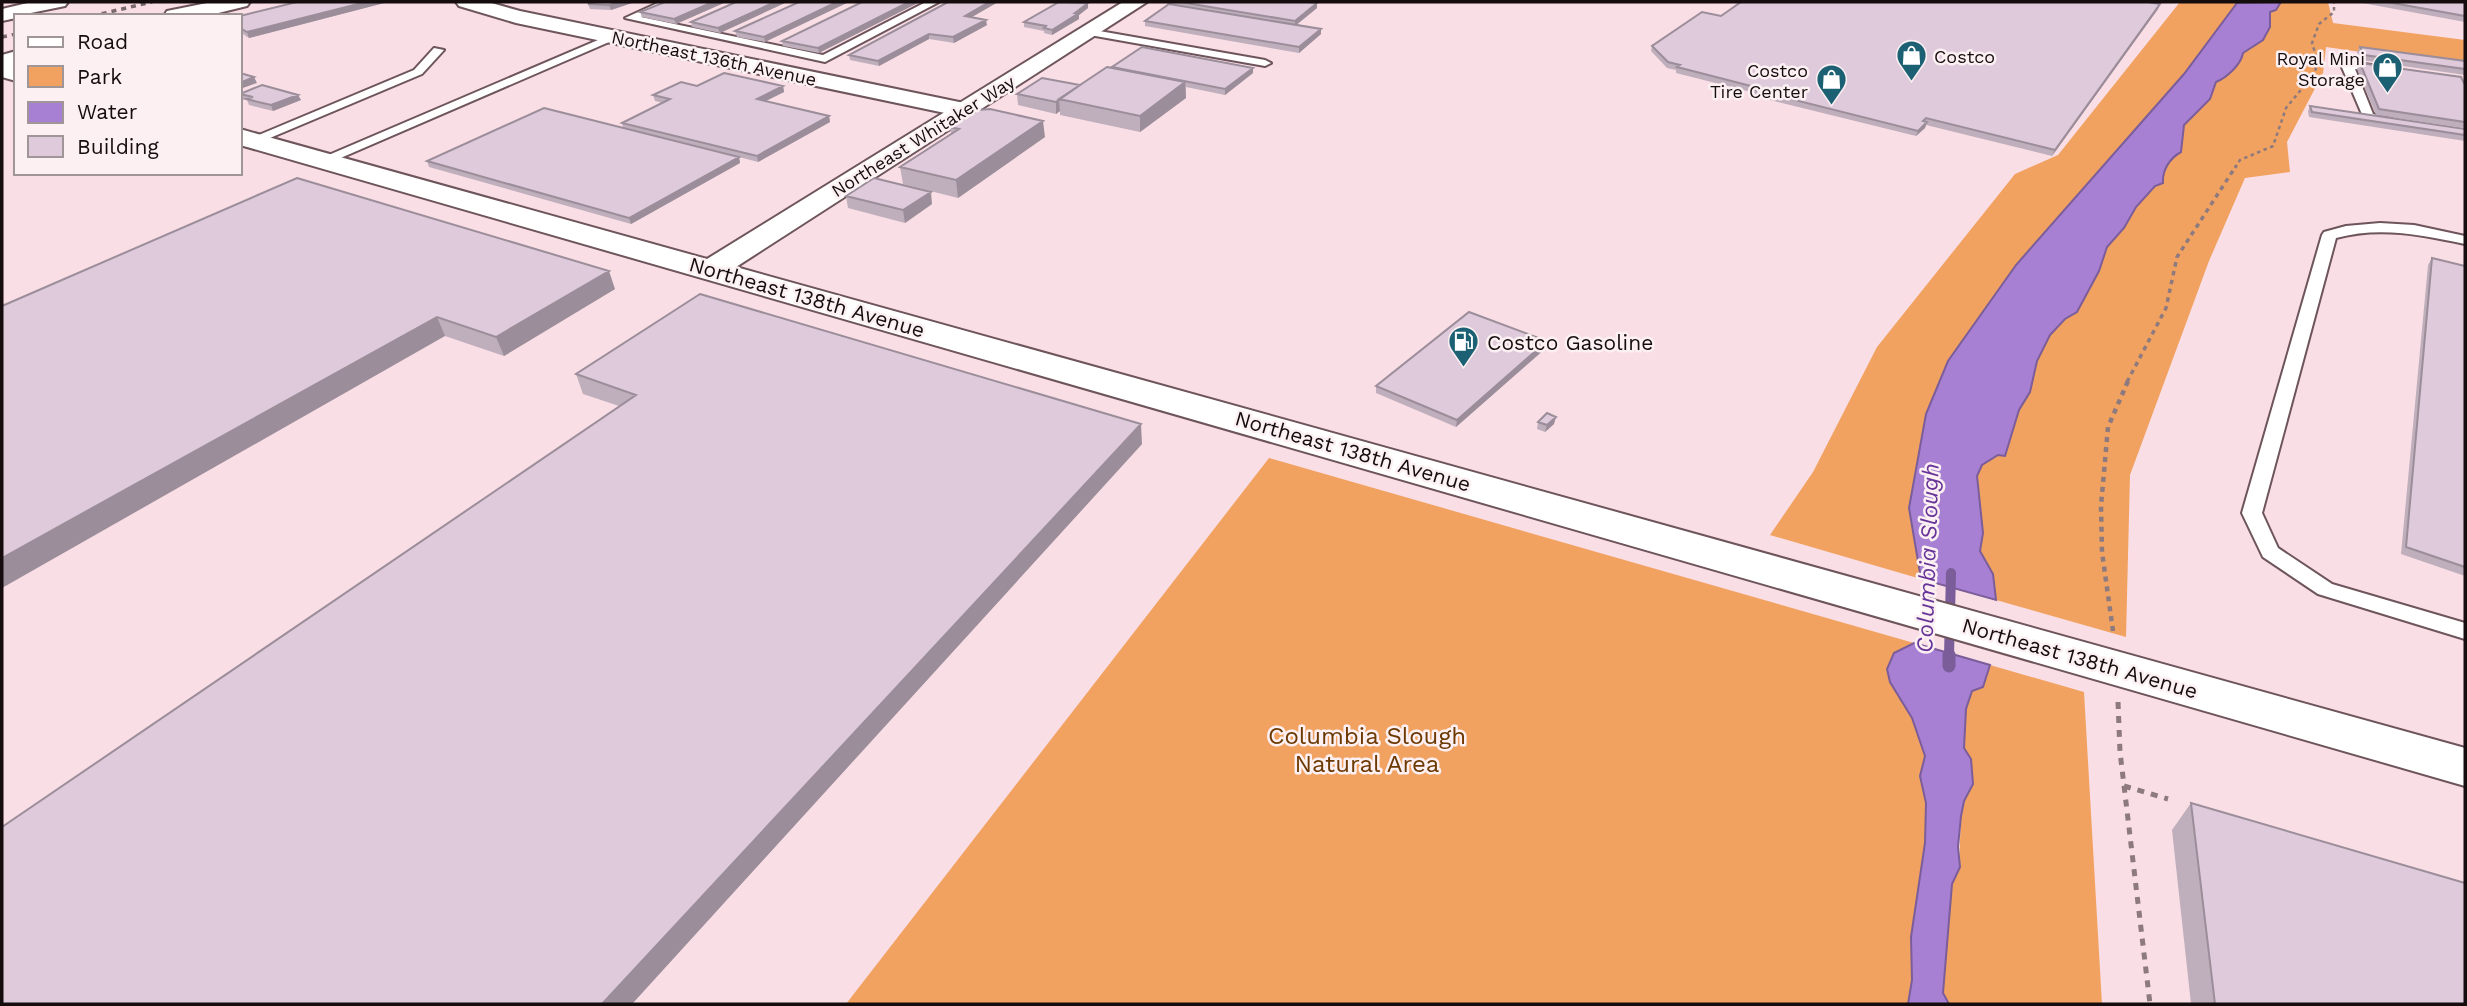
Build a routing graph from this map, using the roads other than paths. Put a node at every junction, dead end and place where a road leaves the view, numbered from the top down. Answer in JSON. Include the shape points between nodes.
{"nodes":[{"id":1,"x":58,"y":2,"type":"edge"},
{"id":2,"x":240,"y":2,"type":"edge"},
{"id":3,"x":466,"y":2,"type":"edge"},
{"id":4,"x":668,"y":2,"type":"edge"},
{"id":5,"x":934,"y":2,"type":"edge"},
{"id":6,"x":1137,"y":2,"type":"edge"},
{"id":7,"x":184,"y":14,"type":"edge"},
{"id":8,"x":2,"y":15,"type":"edge"},
{"id":9,"x":703,"y":18,"type":"edge"},
{"id":10,"x":745,"y":27,"type":"edge"},
{"id":11,"x":679,"y":28,"type":"junction"},
{"id":12,"x":1087,"y":32,"type":"junction"},
{"id":13,"x":793,"y":36,"type":"edge"},
{"id":14,"x":612,"y":37,"type":"junction"},
{"id":15,"x":723,"y":37,"type":"junction"},
{"id":16,"x":769,"y":47,"type":"junction"},
{"id":17,"x":438,"y":50,"type":"dead end"},
{"id":18,"x":1265,"y":63,"type":"dead end"},
{"id":19,"x":2397,"y":70,"type":"edge"},
{"id":20,"x":964,"y":110,"type":"junction"},
{"id":21,"x":2402,"y":124,"type":"edge"},
{"id":22,"x":247,"y":138,"type":"edge"},
{"id":23,"x":324,"y":160,"type":"junction"},
{"id":24,"x":2465,"y":240,"type":"edge"},
{"id":25,"x":710,"y":270,"type":"junction"},
{"id":26,"x":2465,"y":631,"type":"edge"},
{"id":27,"x":2465,"y":767,"type":"edge"}],
"edges":[{"from":1,"to":8,"type":"street"},
{"from":2,"to":7,"type":"street"},
{"from":3,"to":14,"type":"street","name":"Northeast 136th Avenue"},
{"from":4,"to":11,"type":"lane","via":[[630,18]]},
{"from":5,"to":16,"type":"lane","via":[[825,59]]},
{"from":6,"to":12,"type":"street","name":"Northeast Whitaker Way"},
{"from":9,"to":11,"type":"lane"},
{"from":10,"to":15,"type":"lane"},
{"from":11,"to":15,"type":"lane"},
{"from":12,"to":18,"type":"lane"},
{"from":12,"to":20,"type":"street","name":"Northeast Whitaker Way"},
{"from":13,"to":16,"type":"lane"},
{"from":14,"to":20,"type":"street","name":"Northeast 136th Avenue"},
{"from":14,"to":23,"type":"lane"},
{"from":15,"to":16,"type":"lane"},
{"from":17,"to":22,"type":"lane","via":[[418,72]]},
{"from":19,"to":21,"type":"lane","via":[[2347,65],[2368,116]]},
{"from":20,"to":25,"type":"street","name":"Northeast Whitaker Way"},
{"from":22,"to":23,"type":"street","name":"Northeast 138th Avenue"},
{"from":23,"to":25,"type":"street","name":"Northeast 138th Avenue"},
{"from":24,"to":26,"type":"lane","via":[[2405,227],[2354,227],[2329,235],[2252,513],[2270,552],[2325,589]]},
{"from":25,"to":27,"type":"street","name":"Northeast 138th Avenue"}]}
